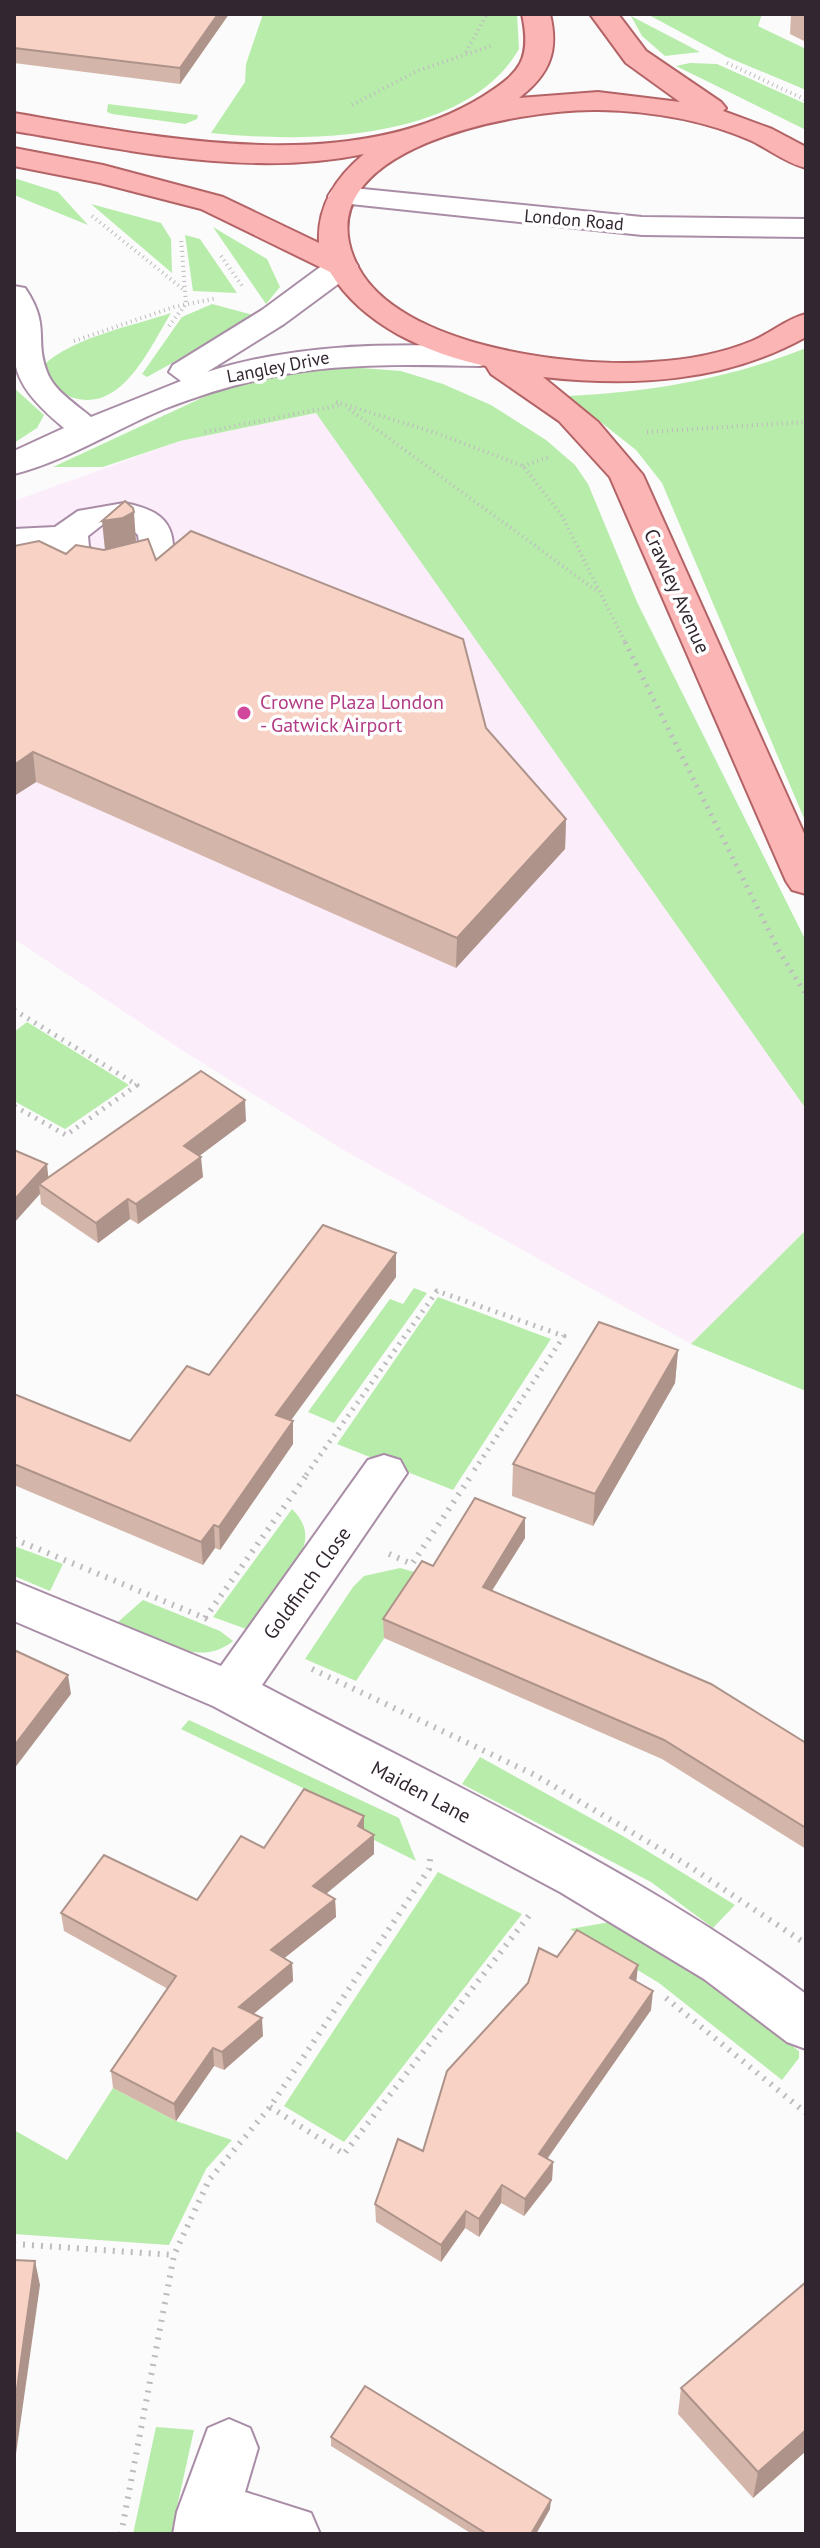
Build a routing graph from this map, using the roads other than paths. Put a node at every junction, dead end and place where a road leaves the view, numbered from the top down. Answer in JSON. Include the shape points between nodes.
{"nodes":[{"id":1,"x":536,"y":14,"type":"edge"},
{"id":2,"x":604,"y":14,"type":"edge"},
{"id":3,"x":471,"y":116,"type":"junction"},
{"id":4,"x":14,"y":122,"type":"edge"},
{"id":5,"x":432,"y":129,"type":"junction"},
{"id":6,"x":749,"y":130,"type":"junction"},
{"id":7,"x":802,"y":154,"type":"edge"},
{"id":8,"x":14,"y":157,"type":"edge"},
{"id":9,"x":343,"y":196,"type":"junction"},
{"id":10,"x":806,"y":228,"type":"edge"},
{"id":11,"x":342,"y":266,"type":"junction"},
{"id":12,"x":14,"y":295,"type":"edge"},
{"id":13,"x":806,"y":324,"type":"edge"},
{"id":14,"x":480,"y":356,"type":"junction"},
{"id":15,"x":87,"y":431,"type":"junction"},
{"id":16,"x":14,"y":464,"type":"edge"},
{"id":17,"x":70,"y":533,"type":"dead end"},
{"id":18,"x":14,"y":539,"type":"edge"},
{"id":19,"x":806,"y":881,"type":"edge"},
{"id":20,"x":384,"y":1473,"type":"dead end"},
{"id":21,"x":14,"y":1600,"type":"edge"},
{"id":22,"x":230,"y":1692,"type":"junction"},
{"id":23,"x":806,"y":2025,"type":"edge"},
{"id":24,"x":229,"y":2448,"type":"dead end"},
{"id":25,"x":205,"y":2523,"type":"edge"},
{"id":26,"x":290,"y":2534,"type":"edge"}],
"edges":[{"from":1,"to":3,"type":"main road","via":[[542,46],[527,75]]},
{"from":2,"to":6,"type":"main road","via":[[618,39],[645,65]]},
{"from":3,"to":5,"type":"main road"},
{"from":3,"to":6,"type":"main road","via":[[599,102],[684,111]]},
{"from":4,"to":5,"type":"main road","via":[[266,156],[358,147]]},
{"from":5,"to":9,"type":"main road","via":[[377,158]]},
{"from":6,"to":7,"type":"main road"},
{"from":8,"to":11,"type":"main road","via":[[212,203]]},
{"from":9,"to":10,"type":"street","name":"London Road","via":[[627,225]]},
{"from":9,"to":11,"type":"main road","via":[[334,233]]},
{"from":11,"to":14,"type":"main road","via":[[389,316],[438,343]]},
{"from":11,"to":15,"type":"street","name":"Langley Drive","via":[[234,343]]},
{"from":12,"to":15,"type":"street","via":[[27,313],[28,362],[41,388]]},
{"from":13,"to":14,"type":"main road","via":[[742,354],[667,370],[564,371]]},
{"from":14,"to":15,"type":"street","name":"Langley Drive","via":[[300,359],[211,381]]},
{"from":14,"to":19,"type":"main road","name":"Crawley Avenue","via":[[542,393],[598,441],[633,489]]},
{"from":15,"to":16,"type":"street","name":"Langley Drive"},
{"from":17,"to":18,"type":"street"},
{"from":20,"to":22,"type":"street","name":"Goldfinch Close"},
{"from":21,"to":22,"type":"street","name":"Maiden Lane"},
{"from":22,"to":23,"type":"street","name":"Maiden Lane","via":[[578,1876],[723,1963]]},
{"from":24,"to":25,"type":"street"},
{"from":25,"to":26,"type":"street"}]}
